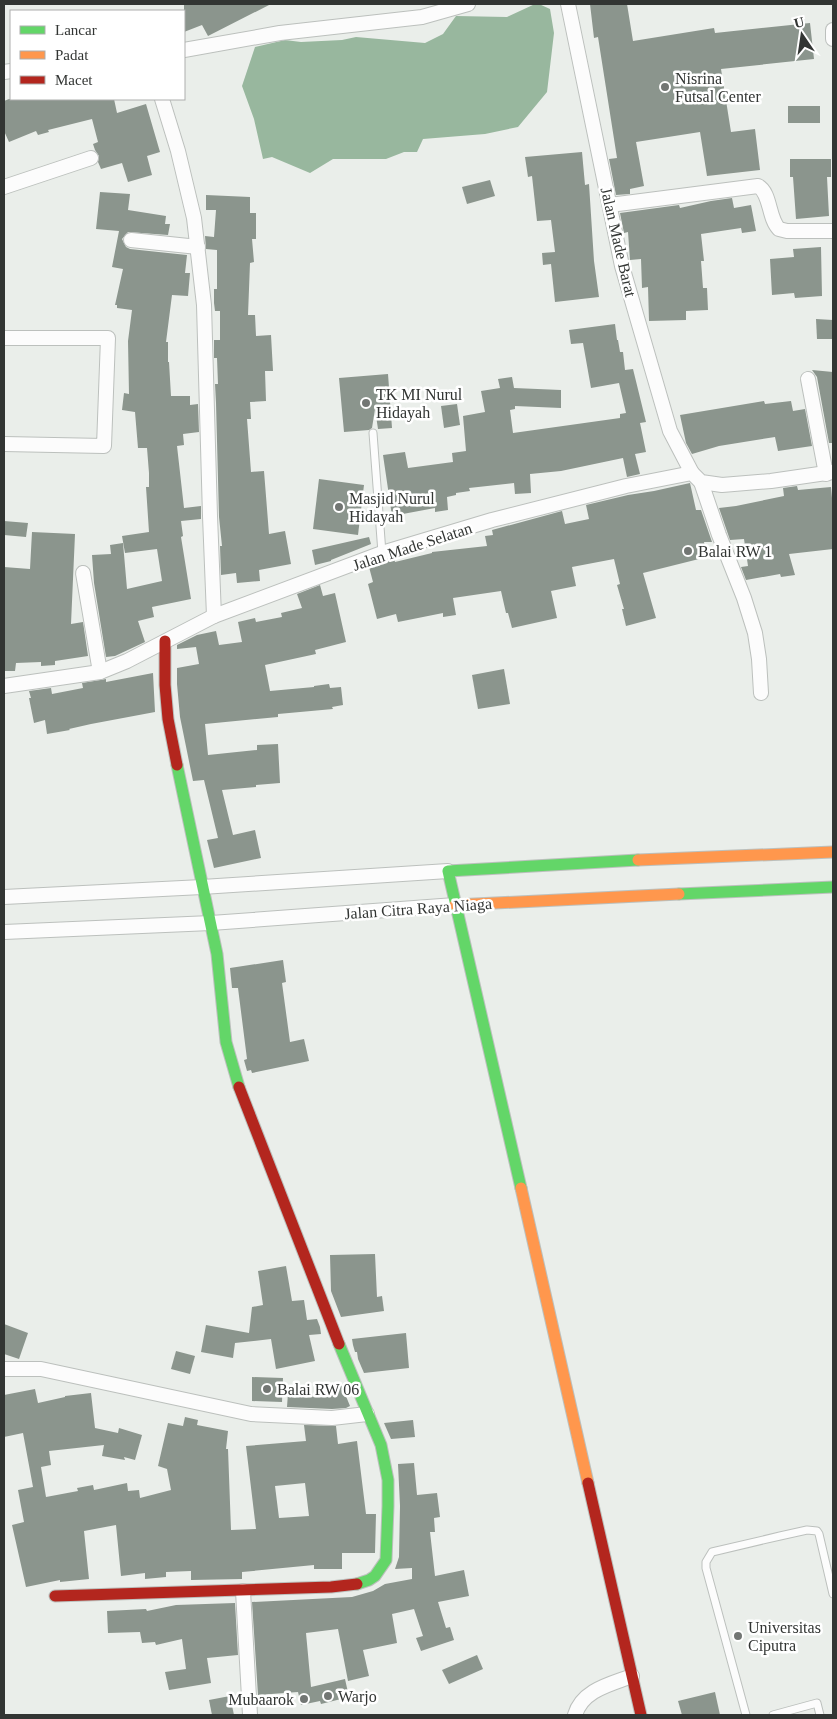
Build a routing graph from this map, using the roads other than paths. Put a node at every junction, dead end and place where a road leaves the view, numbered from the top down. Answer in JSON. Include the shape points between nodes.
{"nodes":[{"id":1,"x":468,"y":4,"type":"edge"},
{"id":2,"x":568,"y":4,"type":"edge"},
{"id":3,"x":833,"y":30,"type":"edge"},
{"id":4,"x":833,"y":39,"type":"edge"},
{"id":5,"x":185,"y":50,"type":"edge"},
{"id":6,"x":162,"y":100,"type":"edge"},
{"id":7,"x":91,"y":158,"type":"dead end"},
{"id":8,"x":4,"y":186,"type":"edge"},
{"id":9,"x":610,"y":205,"type":"junction"},
{"id":10,"x":833,"y":231,"type":"edge"},
{"id":11,"x":131,"y":240,"type":"dead end"},
{"id":12,"x":198,"y":246,"type":"junction"},
{"id":13,"x":4,"y":338,"type":"edge"},
{"id":14,"x":808,"y":379,"type":"dead end"},
{"id":15,"x":373,"y":433,"type":"dead end"},
{"id":16,"x":4,"y":444,"type":"edge"},
{"id":17,"x":830,"y":473,"type":"edge"},
{"id":18,"x":696,"y":478,"type":"junction"},
{"id":19,"x":382,"y":553,"type":"junction"},
{"id":20,"x":82,"y":573,"type":"dead end"},
{"id":21,"x":214,"y":616,"type":"junction"},
{"id":22,"x":165,"y":641,"type":"junction"},
{"id":23,"x":100,"y":672,"type":"junction"},
{"id":24,"x":4,"y":686,"type":"edge"},
{"id":25,"x":760,"y":693,"type":"dead end"},
{"id":26,"x":833,"y":852,"type":"edge"},
{"id":27,"x":448,"y":871,"type":"junction"},
{"id":28,"x":202,"y":887,"type":"junction"},
{"id":29,"x":833,"y":887,"type":"edge"},
{"id":30,"x":4,"y":897,"type":"edge"},
{"id":31,"x":455,"y":904,"type":"junction"},
{"id":32,"x":211,"y":923,"type":"junction"},
{"id":33,"x":4,"y":932,"type":"edge"},
{"id":34,"x":4,"y":1369,"type":"edge"},
{"id":35,"x":367,"y":1414,"type":"junction"},
{"id":36,"x":243,"y":1591,"type":"junction"},
{"id":37,"x":833,"y":1594,"type":"edge"},
{"id":38,"x":55,"y":1596,"type":"dead end"},
{"id":39,"x":632,"y":1676,"type":"junction"},
{"id":40,"x":250,"y":1715,"type":"edge"},
{"id":41,"x":575,"y":1715,"type":"edge"},
{"id":42,"x":641,"y":1715,"type":"edge"},
{"id":43,"x":746,"y":1715,"type":"edge"},
{"id":44,"x":772,"y":1715,"type":"edge"},
{"id":45,"x":820,"y":1715,"type":"edge"}],
"edges":[{"from":1,"to":5,"type":"street","via":[[422,17],[280,33]]},
{"from":2,"to":9,"type":"street","name":"Jalan Made Barat"},
{"from":3,"to":4,"type":"street"},
{"from":6,"to":12,"type":"street","via":[[178,151]]},
{"from":7,"to":8,"type":"street"},
{"from":9,"to":10,"type":"street","via":[[758,186],[763,190],[779,229]]},
{"from":9,"to":18,"type":"street","name":"Jalan Made Barat","via":[[622,266],[670,431]]},
{"from":11,"to":12,"type":"street"},
{"from":12,"to":21,"type":"street","via":[[204,305]]},
{"from":13,"to":16,"type":"street","via":[[108,338],[104,446]]},
{"from":14,"to":17,"type":"street"},
{"from":15,"to":19,"type":"lane"},
{"from":17,"to":18,"type":"street","name":"Jalan Made Selatan","via":[[722,485]]},
{"from":18,"to":19,"type":"street","name":"Jalan Made Selatan","via":[[626,486],[492,520]]},
{"from":18,"to":25,"type":"street","name":"Jalan Made Barat","via":[[755,633],[760,659]]},
{"from":19,"to":21,"type":"street","name":"Jalan Made Selatan"},
{"from":20,"to":23,"type":"street"},
{"from":21,"to":22,"type":"street","name":"Jalan Made Selatan"},
{"from":22,"to":23,"type":"street","name":"Jalan Made Selatan"},
{"from":22,"to":28,"type":"street","via":[[168,719]]},
{"from":23,"to":24,"type":"street","name":"Jalan Made Selatan"},
{"from":26,"to":27,"type":"street"},
{"from":27,"to":28,"type":"street"},
{"from":27,"to":31,"type":"street"},
{"from":28,"to":30,"type":"street"},
{"from":28,"to":32,"type":"street"},
{"from":29,"to":31,"type":"street","name":"Jalan Citra Raya Niaga"},
{"from":31,"to":32,"type":"street","name":"Jalan Citra Raya Niaga"},
{"from":31,"to":39,"type":"street"},
{"from":32,"to":33,"type":"street","name":"Jalan Citra Raya Niaga"},
{"from":32,"to":35,"type":"street","via":[[226,1042],[244,1100]]},
{"from":34,"to":35,"type":"street","via":[[41,1369],[251,1414],[332,1418]]},
{"from":35,"to":36,"type":"street","via":[[385,1458],[388,1480],[387,1557],[382,1569],[368,1580],[341,1585]]},
{"from":36,"to":38,"type":"street"},
{"from":36,"to":40,"type":"street"},
{"from":37,"to":43,"type":"lane","via":[[817,1531],[807,1530],[712,1552],[706,1568]]},
{"from":39,"to":41,"type":"street","via":[[586,1697]]},
{"from":39,"to":42,"type":"street"},
{"from":44,"to":45,"type":"lane","via":[[817,1703]]}]}
